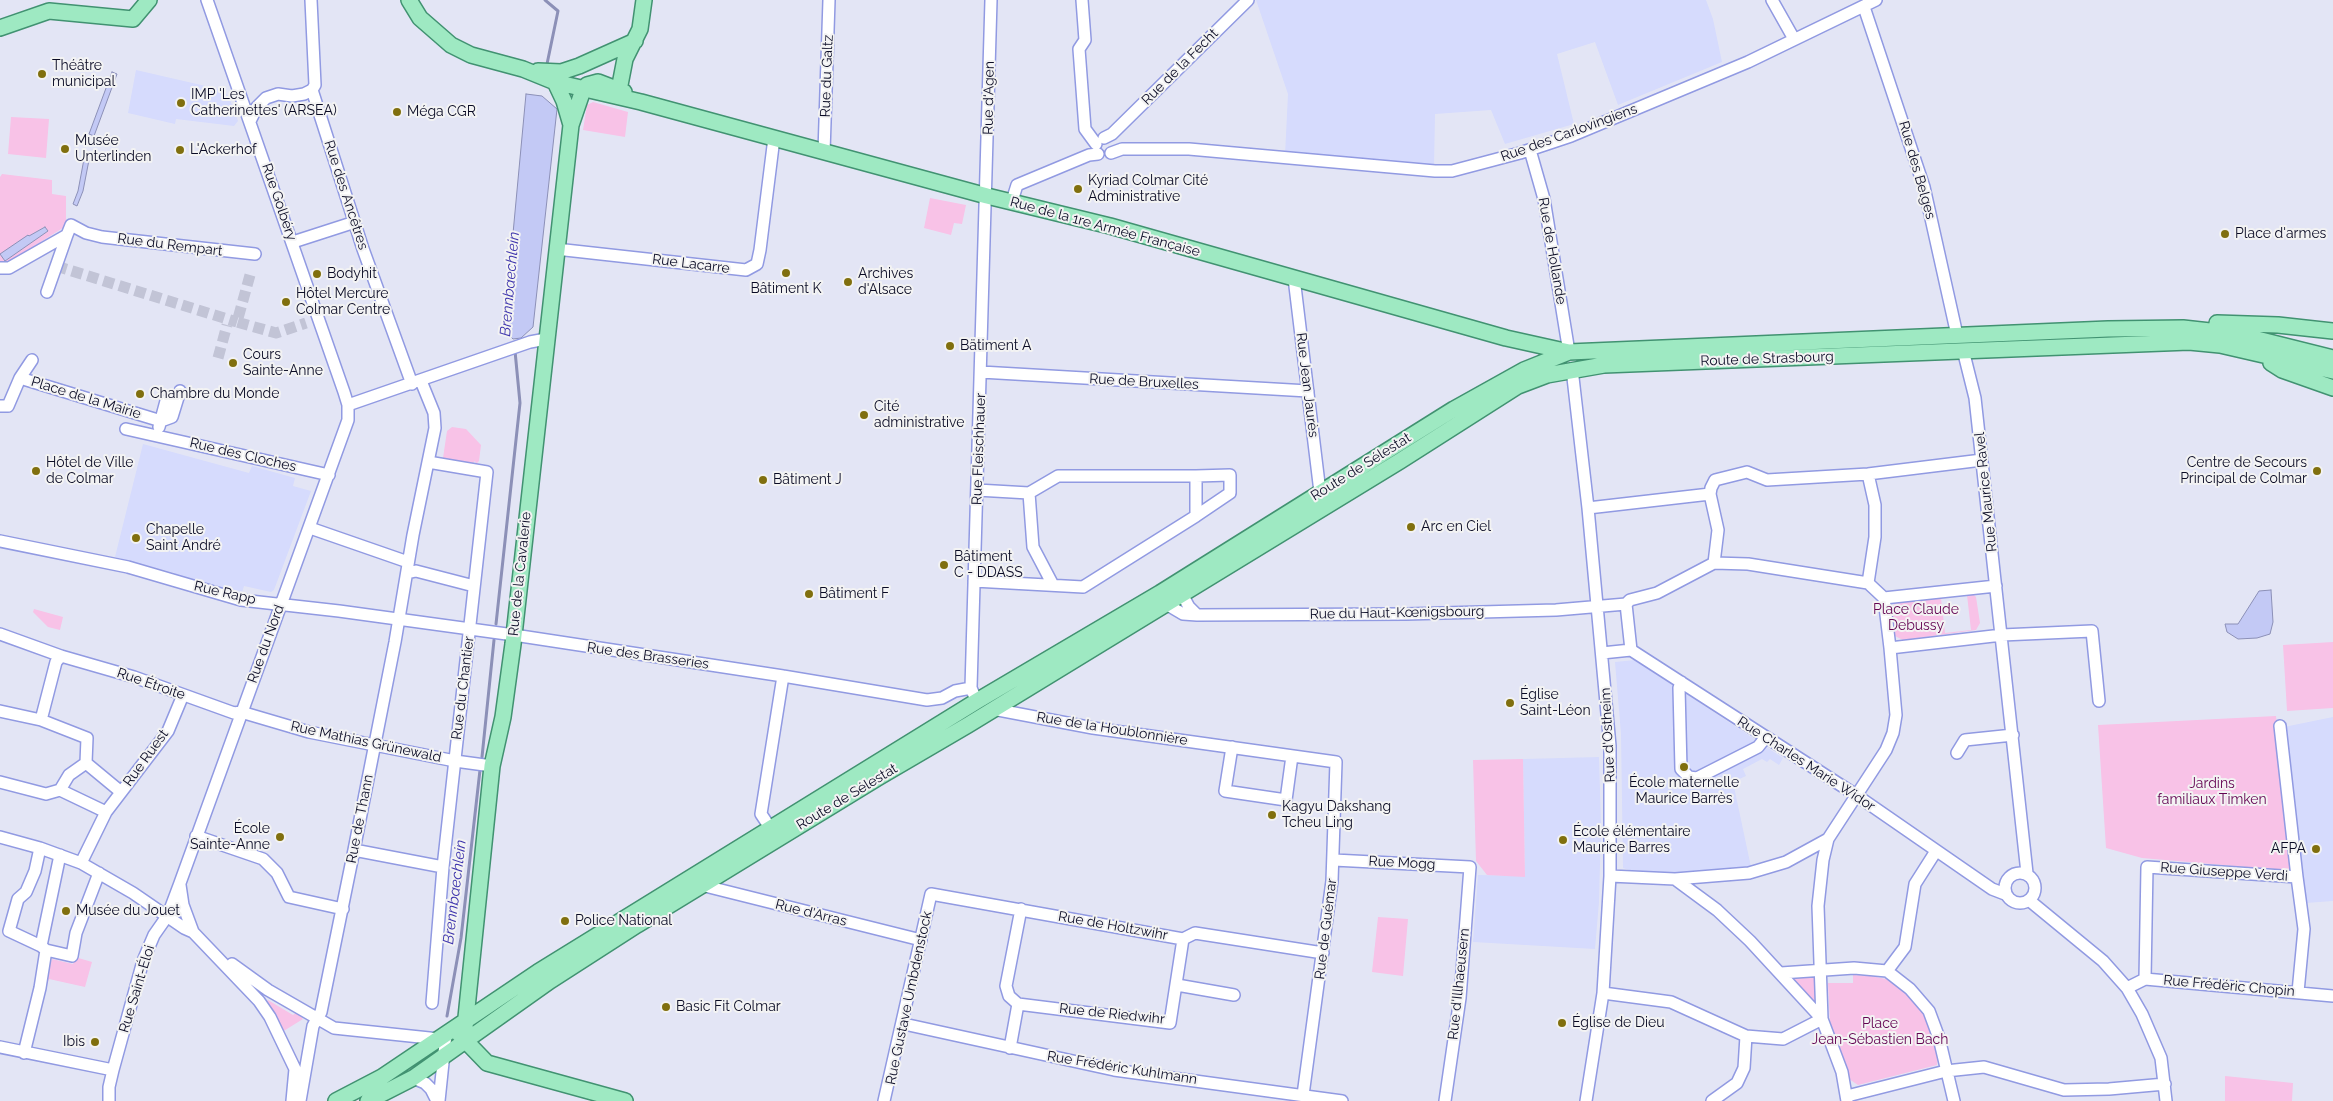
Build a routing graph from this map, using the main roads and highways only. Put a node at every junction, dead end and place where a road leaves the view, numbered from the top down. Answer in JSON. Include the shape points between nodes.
{"nodes":[{"id":1,"x":148,"y":0,"type":"edge"},
{"id":2,"x":409,"y":0,"type":"edge"},
{"id":3,"x":644,"y":0,"type":"edge"},
{"id":4,"x":0,"y":28,"type":"edge"},
{"id":5,"x":635,"y":41,"type":"junction"},
{"id":6,"x":523,"y":70,"type":"junction"},
{"id":7,"x":554,"y":82,"type":"junction"},
{"id":8,"x":583,"y":90,"type":"junction"},
{"id":9,"x":619,"y":90,"type":"junction"},
{"id":10,"x":641,"y":102,"type":"junction"},
{"id":11,"x":570,"y":125,"type":"junction"},
{"id":12,"x":2183,"y":328,"type":"junction"},
{"id":13,"x":2333,"y":331,"type":"edge"},
{"id":14,"x":1960,"y":342,"type":"junction"},
{"id":15,"x":1526,"y":343,"type":"junction"},
{"id":16,"x":1569,"y":352,"type":"junction"},
{"id":17,"x":2257,"y":354,"type":"junction"},
{"id":18,"x":2333,"y":358,"type":"edge"},
{"id":19,"x":1572,"y":369,"type":"junction"},
{"id":20,"x":1524,"y":370,"type":"junction"},
{"id":21,"x":2333,"y":371,"type":"edge"},
{"id":22,"x":2333,"y":388,"type":"edge"},
{"id":23,"x":1163,"y":598,"type":"junction"},
{"id":24,"x":974,"y":694,"type":"junction"},
{"id":25,"x":993,"y":709,"type":"junction"},
{"id":26,"x":697,"y":881,"type":"junction"},
{"id":27,"x":451,"y":1031,"type":"junction"},
{"id":28,"x":466,"y":1041,"type":"junction"},
{"id":29,"x":425,"y":1043,"type":"junction"},
{"id":30,"x":429,"y":1066,"type":"junction"},
{"id":31,"x":336,"y":1101,"type":"edge"},
{"id":32,"x":368,"y":1101,"type":"edge"},
{"id":33,"x":624,"y":1101,"type":"edge"}],
"edges":[{"from":1,"to":4,"type":"main road","via":[[133,18],[49,11]]},
{"from":2,"to":6,"type":"main road","via":[[420,18],[451,45],[471,55]]},
{"from":3,"to":5,"type":"main road"},
{"from":5,"to":6,"type":"main road","via":[[561,72]]},
{"from":5,"to":9,"type":"main road","via":[[625,59]]},
{"from":6,"to":7,"type":"main road"},
{"from":7,"to":8,"type":"main road"},
{"from":7,"to":11,"type":"main road","name":"Rue de la Cavalerie","via":[[564,101]]},
{"from":8,"to":9,"type":"main road","via":[[587,85],[598,82]]},
{"from":8,"to":10,"type":"main road"},
{"from":8,"to":11,"type":"main road","name":"Rue de la Cavalerie"},
{"from":9,"to":10,"type":"main road"},
{"from":10,"to":15,"type":"main road","name":"Rue de la 1re Armée Française"},
{"from":11,"to":27,"type":"main road","name":"Rue de la Cavalerie","via":[[514,635]]},
{"from":12,"to":13,"type":"main road","name":"Route de Strasbourg","via":[[2212,323]]},
{"from":12,"to":14,"type":"main road","name":"Route de Strasbourg","via":[[2108,329]]},
{"from":12,"to":18,"type":"main road","name":"Route de Strasbourg","via":[[2237,334]]},
{"from":14,"to":16,"type":"main road","name":"Route de Strasbourg"},
{"from":14,"to":17,"type":"main road","name":"Route de Strasbourg","via":[[2189,342]]},
{"from":14,"to":19,"type":"main road","name":"Route de Strasbourg"},
{"from":15,"to":16,"type":"main road","name":"Rue de la 1re Armée Française"},
{"from":15,"to":20,"type":"main road"},
{"from":16,"to":19,"type":"main road"},
{"from":16,"to":20,"type":"main road","name":"Route de Sélestat"},
{"from":17,"to":21,"type":"main road","name":"Route de Strasbourg"},
{"from":17,"to":22,"type":"main road","name":"Route de Strasbourg","via":[[2282,370]]},
{"from":19,"to":23,"type":"main road","name":"Route de Sélestat","via":[[1518,386],[1182,594]]},
{"from":20,"to":23,"type":"main road","name":"Route de Sélestat","via":[[1320,492]]},
{"from":23,"to":24,"type":"main road","name":"Route de Sélestat"},
{"from":23,"to":25,"type":"main road","name":"Route de Sélestat"},
{"from":24,"to":25,"type":"main road"},
{"from":24,"to":26,"type":"main road","name":"Route de Sélestat"},
{"from":25,"to":26,"type":"main road","name":"Route de Sélestat"},
{"from":26,"to":27,"type":"main road","name":"Route de Sélestat","via":[[538,972]]},
{"from":26,"to":28,"type":"main road","name":"Route de Sélestat"},
{"from":27,"to":28,"type":"main road"},
{"from":27,"to":29,"type":"main road","name":"Route de Sélestat"},
{"from":28,"to":30,"type":"main road","name":"Route de Sélestat"},
{"from":28,"to":33,"type":"main road","via":[[487,1063]]},
{"from":29,"to":30,"type":"main road"},
{"from":29,"to":31,"type":"main road","name":"Route de Sélestat","via":[[382,1077]]},
{"from":30,"to":32,"type":"main road","name":"Route de Sélestat"}]}
